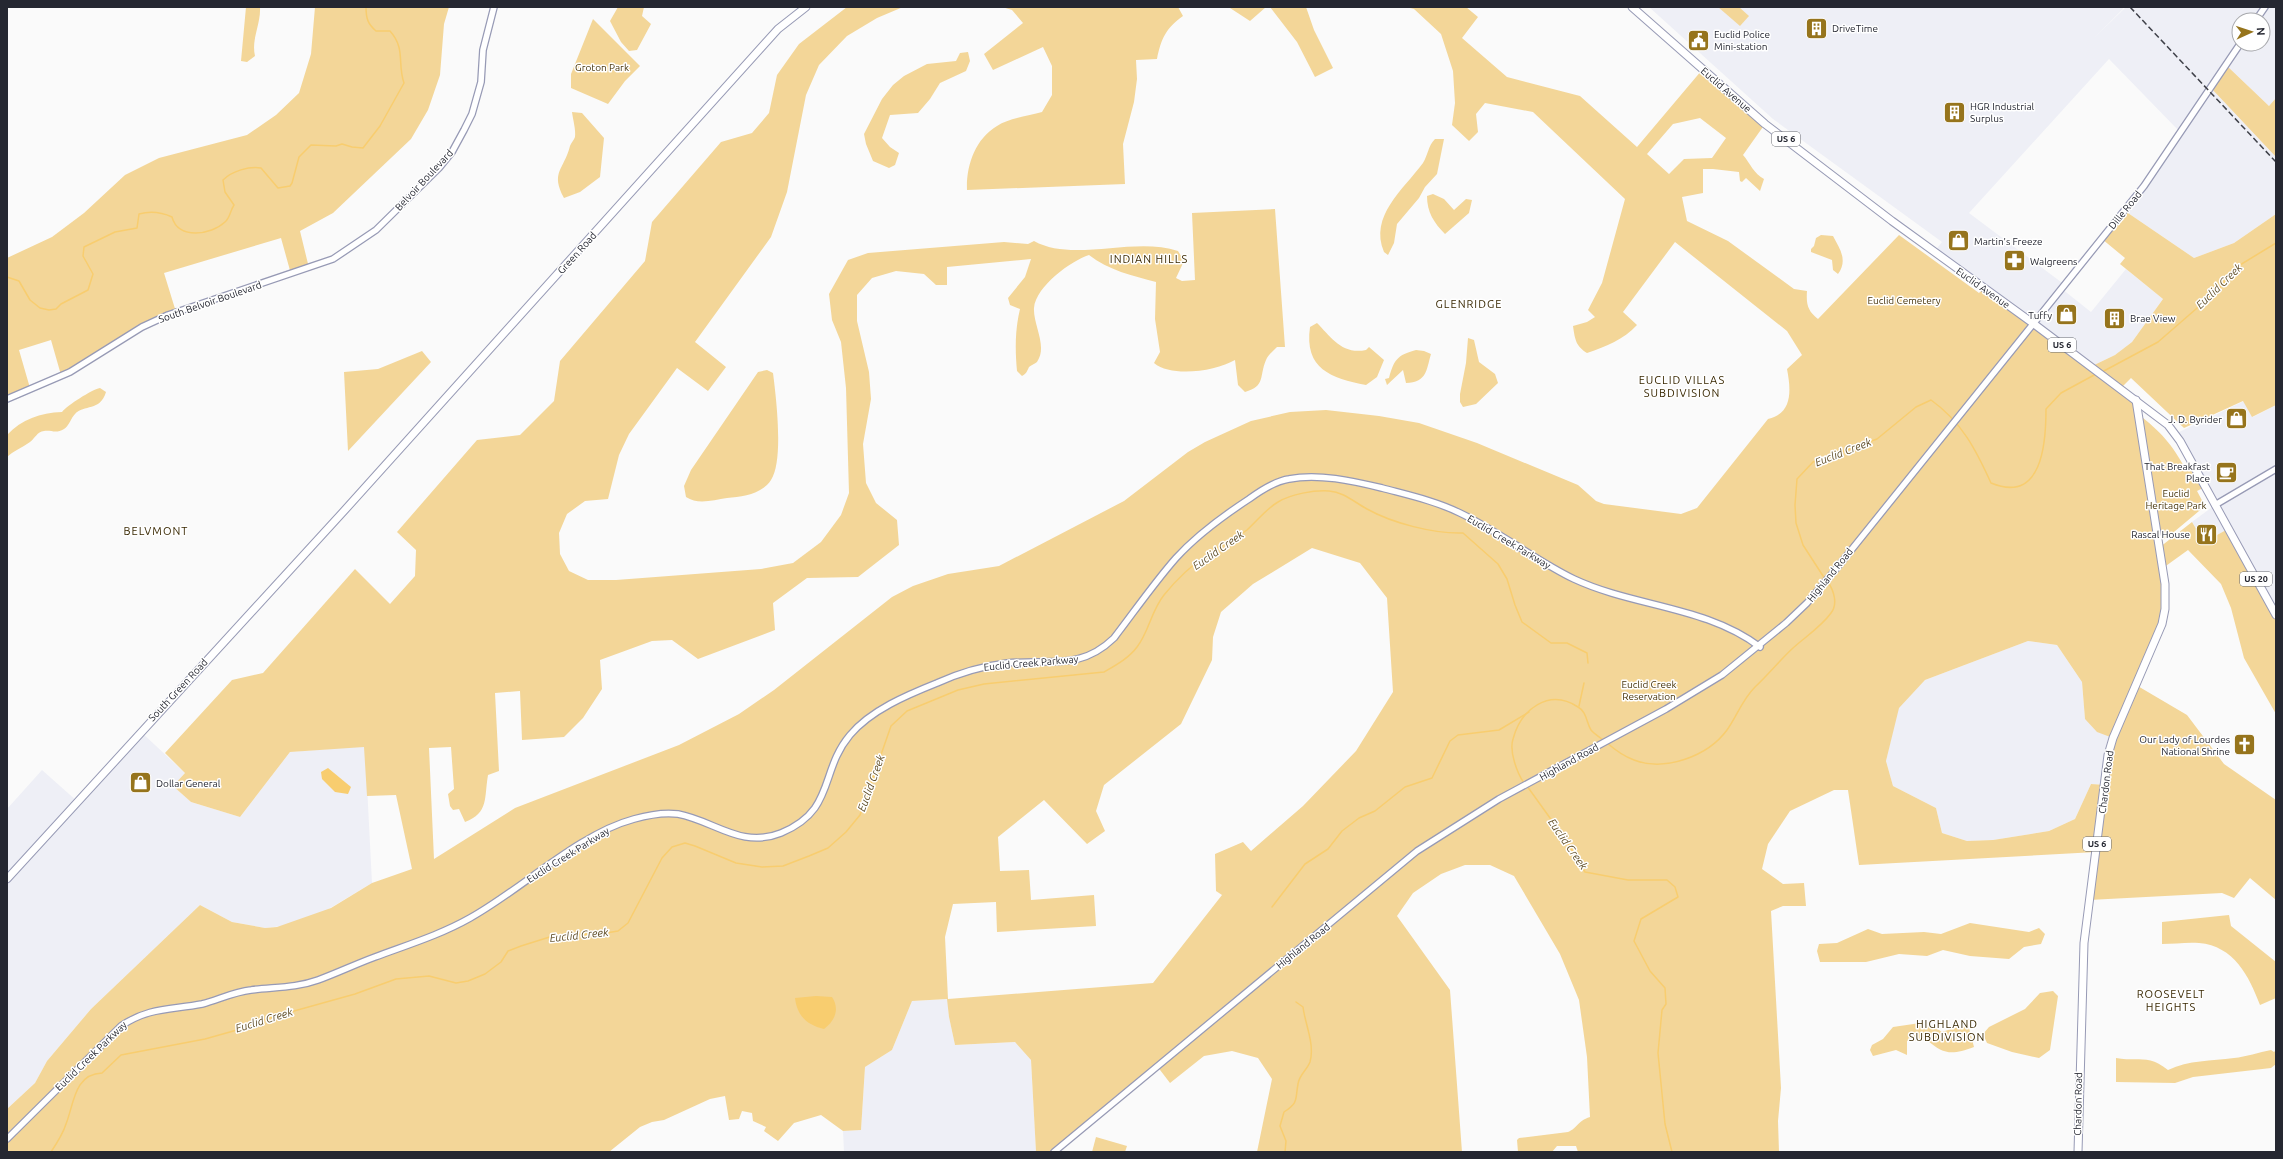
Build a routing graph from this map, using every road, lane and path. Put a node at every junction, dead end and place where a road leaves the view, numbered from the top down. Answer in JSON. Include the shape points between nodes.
{"nodes":[{"id":1,"x":494,"y":7,"type":"edge"},
{"id":2,"x":806,"y":7,"type":"edge"},
{"id":3,"x":1632,"y":7,"type":"edge"},
{"id":4,"x":2235,"y":52,"type":"edge"},
{"id":5,"x":333,"y":259,"type":"joint"},
{"id":6,"x":2034,"y":324,"type":"junction"},
{"id":7,"x":7,"y":399,"type":"edge"},
{"id":8,"x":2136,"y":400,"type":"junction"},
{"id":9,"x":2276,"y":468,"type":"edge"},
{"id":10,"x":351,"y":502,"type":"joint"},
{"id":11,"x":2215,"y":505,"type":"junction"},
{"id":12,"x":2276,"y":615,"type":"edge"},
{"id":13,"x":1760,"y":646,"type":"junction"},
{"id":14,"x":7,"y":879,"type":"edge"},
{"id":15,"x":7,"y":1139,"type":"edge"},
{"id":16,"x":1054,"y":1152,"type":"edge"},
{"id":17,"x":2078,"y":1152,"type":"edge"}],
"edges":[{"from":1,"to":5,"type":"street","name":"Belvoir Boulevard","via":[[483,50],[481,82],[472,114],[452,152],[376,230]]},
{"from":2,"to":10,"type":"main road","name":"Green Road","via":[[778,29]]},
{"from":3,"to":6,"type":"main road","name":"Euclid Avenue","number":"US 6","via":[[1765,124],[1898,226]]},
{"from":4,"to":6,"type":"street","name":"Dille Road","via":[[2144,186]]},
{"from":5,"to":7,"type":"street","name":"South Belvoir Boulevard","via":[[168,315],[142,327],[70,372]]},
{"from":6,"to":8,"type":"main road","name":"Euclid Avenue","number":"US 6"},
{"from":6,"to":13,"type":"street","name":"Highland Road","via":[[1961,411],[1836,569],[1807,603]]},
{"from":8,"to":11,"type":"main road","name":"Euclid Avenue","number":"US 20","via":[[2168,425],[2175,434]]},
{"from":8,"to":17,"type":"main road","name":"Chardon Road","number":"US 6","via":[[2166,584],[2165,609],[2162,624],[2108,755],[2085,928]]},
{"from":9,"to":11,"type":"street"},
{"from":10,"to":14,"type":"main road","name":"South Green Road"},
{"from":11,"to":12,"type":"main road","name":"Euclid Avenue","number":"US 20"},
{"from":13,"to":15,"type":"street","name":"Euclid Creek Parkway","via":[[1732,628],[1712,621],[1597,589],[1551,567],[1459,512],[1428,500],[1356,482],[1288,479],[1268,487],[1226,514],[1192,542],[1114,638],[1090,657],[1071,661],[987,666],[936,683],[874,714],[849,736],[835,757],[824,795],[808,816],[792,828],[778,834],[756,838],[735,836],[695,818],[676,814],[653,814],[630,820],[603,831],[472,917],[409,945],[300,986],[248,990],[203,1003],[164,1007],[137,1015],[121,1026]]},
{"from":13,"to":16,"type":"street","name":"Highland Road","via":[[1722,675],[1499,800],[1417,851]]}]}
